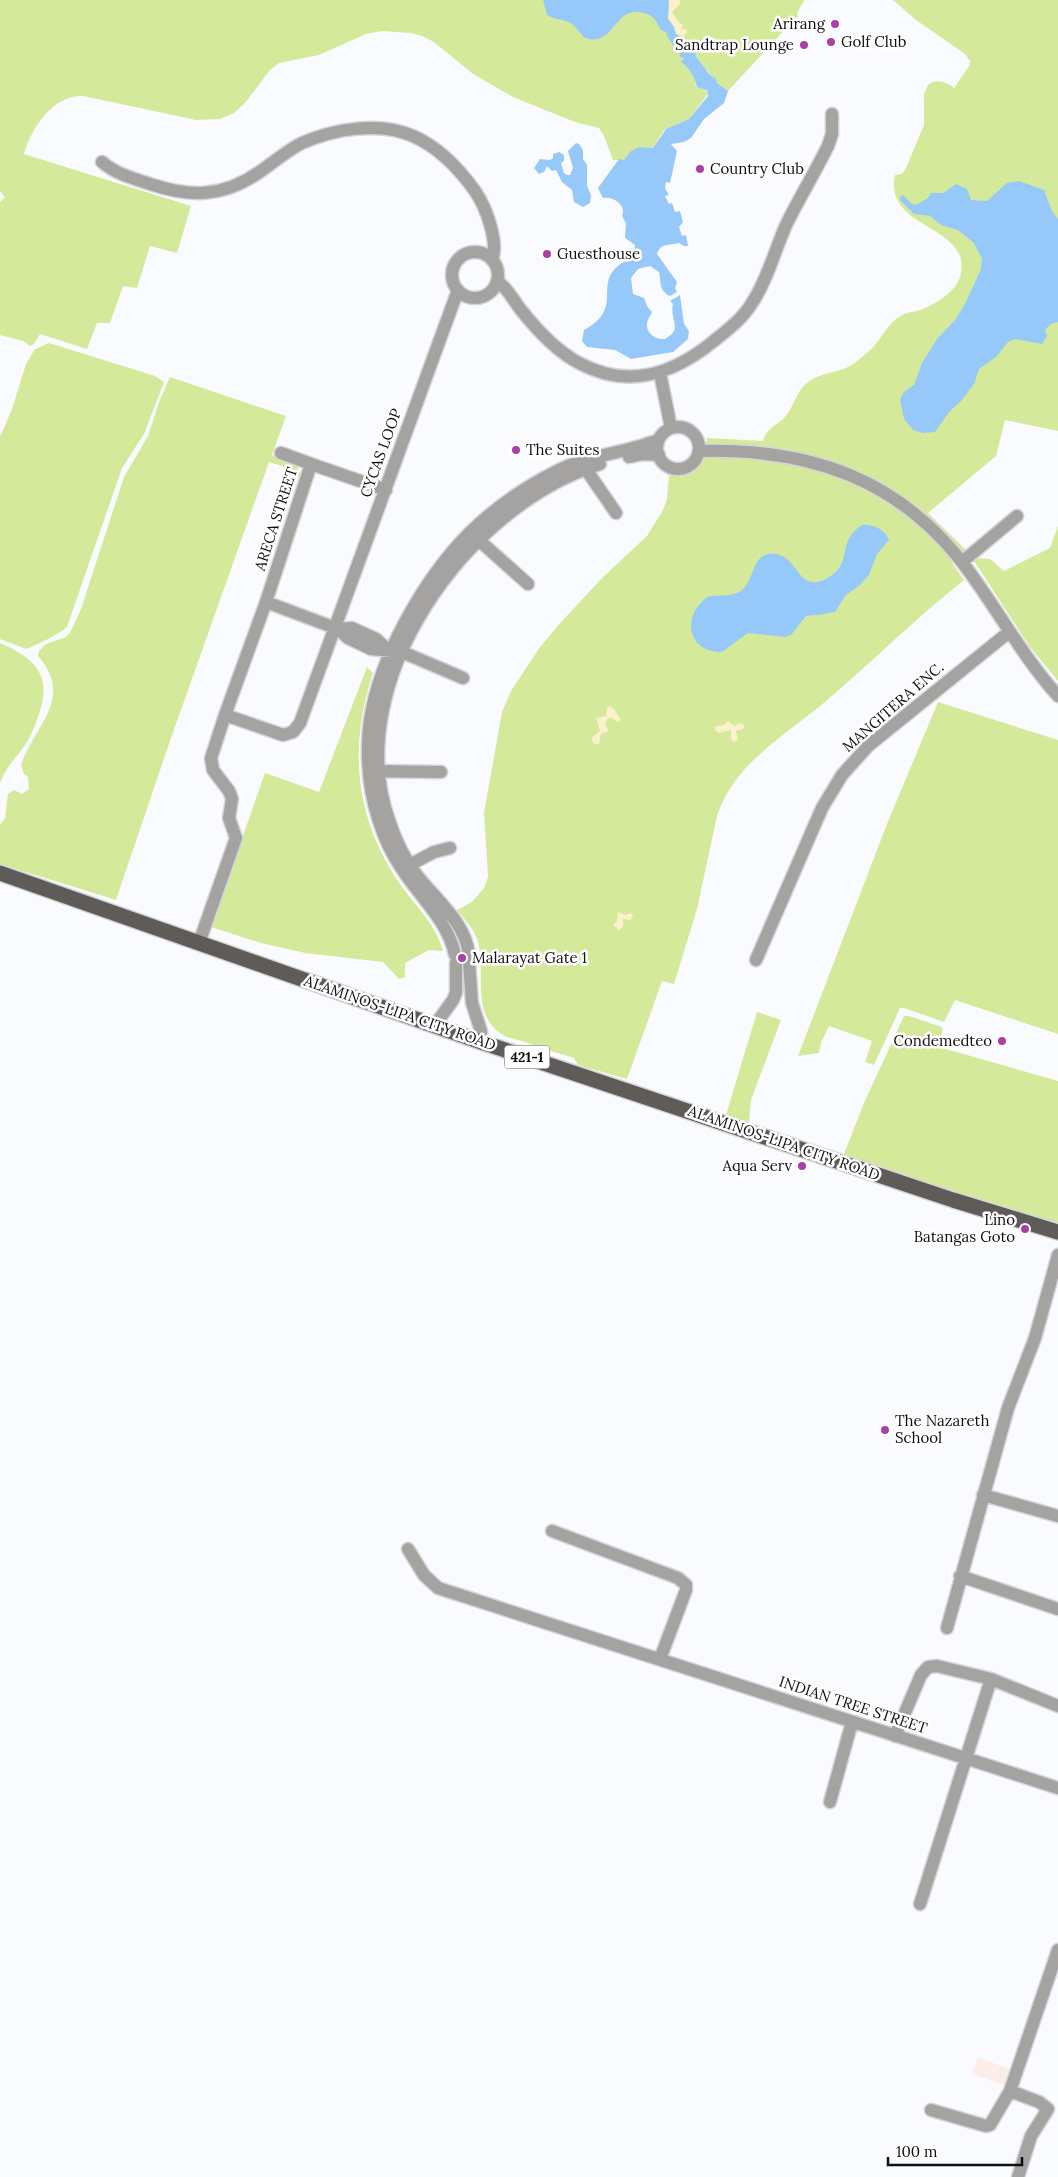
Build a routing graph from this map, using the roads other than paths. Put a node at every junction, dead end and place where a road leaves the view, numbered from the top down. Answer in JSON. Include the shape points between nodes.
{"nodes":[{"id":1,"x":832,"y":114,"type":"dead end"},
{"id":2,"x":102,"y":162,"type":"dead end"},
{"id":3,"x":492,"y":260,"type":"junction"},
{"id":4,"x":497,"y":280,"type":"junction"},
{"id":5,"x":458,"y":290,"type":"junction"},
{"id":6,"x":660,"y":373,"type":"junction"},
{"id":7,"x":671,"y":428,"type":"junction"},
{"id":8,"x":658,"y":440,"type":"junction"},
{"id":9,"x":699,"y":451,"type":"junction"},
{"id":10,"x":281,"y":453,"type":"dead end"},
{"id":11,"x":659,"y":455,"type":"junction"},
{"id":12,"x":311,"y":464,"type":"junction"},
{"id":13,"x":583,"y":465,"type":"junction"},
{"id":14,"x":386,"y":490,"type":"junction"},
{"id":15,"x":616,"y":513,"type":"dead end"},
{"id":16,"x":1016,"y":516,"type":"dead end"},
{"id":17,"x":474,"y":536,"type":"junction"},
{"id":18,"x":962,"y":562,"type":"junction"},
{"id":19,"x":528,"y":584,"type":"dead end"},
{"id":20,"x":266,"y":602,"type":"junction"},
{"id":21,"x":337,"y":628,"type":"junction"},
{"id":22,"x":1009,"y":632,"type":"junction"},
{"id":23,"x":394,"y":651,"type":"junction"},
{"id":24,"x":463,"y":678,"type":"dead end"},
{"id":25,"x":1058,"y":696,"type":"edge"},
{"id":26,"x":225,"y":715,"type":"junction"},
{"id":27,"x":373,"y":771,"type":"junction"},
{"id":28,"x":442,"y":772,"type":"dead end"},
{"id":29,"x":450,"y":848,"type":"dead end"},
{"id":30,"x":406,"y":867,"type":"junction"},
{"id":31,"x":0,"y":873,"type":"edge"},
{"id":32,"x":198,"y":943,"type":"junction"},
{"id":33,"x":756,"y":960,"type":"dead end"},
{"id":34,"x":469,"y":963,"type":"junction"},
{"id":35,"x":456,"y":964,"type":"junction"},
{"id":36,"x":435,"y":1025,"type":"junction"},
{"id":37,"x":481,"y":1042,"type":"junction"},
{"id":38,"x":1058,"y":1232,"type":"edge"},
{"id":39,"x":1058,"y":1255,"type":"edge"},
{"id":40,"x":983,"y":1495,"type":"junction"},
{"id":41,"x":1058,"y":1516,"type":"edge"},
{"id":42,"x":552,"y":1531,"type":"dead end"},
{"id":43,"x":408,"y":1548,"type":"dead end"},
{"id":44,"x":960,"y":1576,"type":"junction"},
{"id":45,"x":1058,"y":1609,"type":"edge"},
{"id":46,"x":947,"y":1628,"type":"dead end"},
{"id":47,"x":660,"y":1659,"type":"junction"},
{"id":48,"x":991,"y":1679,"type":"junction"},
{"id":49,"x":1058,"y":1706,"type":"edge"},
{"id":50,"x":852,"y":1722,"type":"junction"},
{"id":51,"x":895,"y":1736,"type":"junction"},
{"id":52,"x":966,"y":1759,"type":"junction"},
{"id":53,"x":1058,"y":1788,"type":"edge"},
{"id":54,"x":830,"y":1802,"type":"dead end"},
{"id":55,"x":920,"y":1904,"type":"dead end"},
{"id":56,"x":1058,"y":1950,"type":"edge"},
{"id":57,"x":1010,"y":2091,"type":"junction"},
{"id":58,"x":931,"y":2110,"type":"dead end"},
{"id":59,"x":1018,"y":2177,"type":"edge"}],
"edges":[{"from":1,"to":6,"type":"street","via":[[828,146],[787,224],[753,302],[738,321],[708,346],[686,362]]},
{"from":2,"to":3,"type":"street","via":[[113,171],[174,192],[198,194],[240,184],[288,151],[328,134],[366,129],[405,133],[439,153],[477,194],[493,239]]},
{"from":3,"to":4,"type":"street"},
{"from":3,"to":5,"type":"street","name":"CYCAS LOOP","via":[[474,252],[461,257],[452,274]]},
{"from":4,"to":5,"type":"street","via":[[490,292],[477,298],[463,295]]},
{"from":4,"to":6,"type":"street","via":[[534,326],[571,358],[589,368],[617,376]]},
{"from":5,"to":14,"type":"street","name":"CYCAS LOOP"},
{"from":6,"to":7,"type":"street"},
{"from":7,"to":8,"type":"street"},
{"from":7,"to":9,"type":"street","via":[[678,426],[692,432]]},
{"from":8,"to":11,"type":"street"},
{"from":8,"to":13,"type":"street"},
{"from":9,"to":11,"type":"street","via":[[693,463],[680,468],[667,466]]},
{"from":9,"to":18,"type":"street","via":[[779,454],[865,481],[901,503],[937,534]]},
{"from":10,"to":12,"type":"street"},
{"from":11,"to":13,"type":"street","via":[[643,454]]},
{"from":12,"to":14,"type":"street","name":"ARECA STREET"},
{"from":12,"to":20,"type":"street","name":"ARECA STREET"},
{"from":13,"to":15,"type":"street"},
{"from":13,"to":17,"type":"street"},
{"from":14,"to":21,"type":"street","name":"CYCAS LOOP"},
{"from":16,"to":18,"type":"street"},
{"from":17,"to":19,"type":"street"},
{"from":17,"to":23,"type":"street"},
{"from":18,"to":22,"type":"street"},
{"from":20,"to":21,"type":"street"},
{"from":20,"to":26,"type":"street","name":"ARECA STREET"},
{"from":21,"to":23,"type":"street","via":[[352,628]]},
{"from":21,"to":26,"type":"street","name":"CYCAS LOOP","via":[[300,723],[293,732],[277,734]]},
{"from":22,"to":25,"type":"street"},
{"from":22,"to":33,"type":"street","name":"MANGITERA ENC.","via":[[868,746],[842,775],[822,808]]},
{"from":23,"to":24,"type":"street"},
{"from":23,"to":27,"type":"street"},
{"from":26,"to":32,"type":"street","name":"ARECA STREET","via":[[210,758],[232,799],[230,818],[236,838]]},
{"from":27,"to":28,"type":"street"},
{"from":27,"to":30,"type":"street"},
{"from":29,"to":30,"type":"street","via":[[434,852]]},
{"from":30,"to":34,"type":"street","via":[[459,928],[466,941]]},
{"from":30,"to":35,"type":"street","via":[[443,925]]},
{"from":31,"to":32,"type":"main road","name":"ALAMINOS-LIPA CITY ROAD","number":"421-1"},
{"from":32,"to":36,"type":"main road","name":"ALAMINOS-LIPA CITY ROAD","number":"421-1"},
{"from":34,"to":35,"type":"street"},
{"from":34,"to":37,"type":"street","via":[[472,1003]]},
{"from":35,"to":36,"type":"street","via":[[456,993]]},
{"from":36,"to":37,"type":"main road","name":"ALAMINOS-LIPA CITY ROAD","number":"421-1"},
{"from":37,"to":38,"type":"main road","name":"ALAMINOS-LIPA CITY ROAD","number":"421-1"},
{"from":39,"to":40,"type":"street","via":[[1035,1338],[1008,1408]]},
{"from":40,"to":41,"type":"street"},
{"from":40,"to":44,"type":"street"},
{"from":42,"to":47,"type":"street","via":[[678,1578],[686,1585]]},
{"from":43,"to":47,"type":"street","name":"INDIAN TREE STREET","via":[[424,1575],[438,1588]]},
{"from":44,"to":45,"type":"street"},
{"from":44,"to":46,"type":"street"},
{"from":47,"to":50,"type":"street","name":"INDIAN TREE STREET"},
{"from":48,"to":49,"type":"street"},
{"from":48,"to":51,"type":"street","via":[[937,1666],[928,1667],[921,1675]]},
{"from":48,"to":52,"type":"street"},
{"from":50,"to":51,"type":"street","name":"INDIAN TREE STREET"},
{"from":50,"to":54,"type":"street"},
{"from":51,"to":52,"type":"street","name":"INDIAN TREE STREET"},
{"from":52,"to":53,"type":"street","name":"INDIAN TREE STREET"},
{"from":52,"to":55,"type":"street"},
{"from":56,"to":57,"type":"street"},
{"from":57,"to":58,"type":"street","via":[[989,2126]]},
{"from":57,"to":59,"type":"street","via":[[1040,2102],[1048,2109],[1031,2136]]}]}
